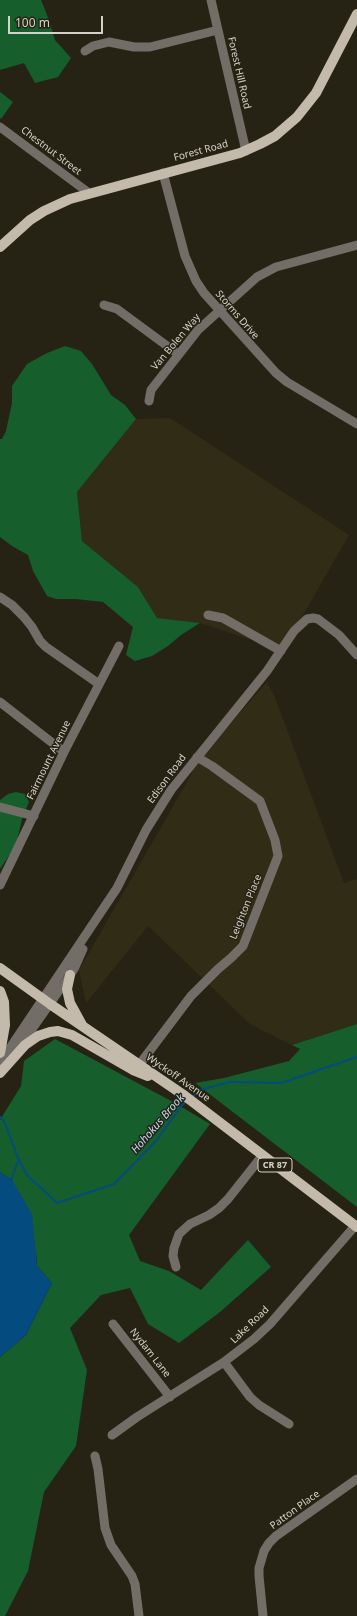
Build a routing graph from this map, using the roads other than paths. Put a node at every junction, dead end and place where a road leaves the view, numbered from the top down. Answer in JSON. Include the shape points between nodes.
{"nodes":[{"id":1,"x":211,"y":0,"type":"edge"},
{"id":2,"x":357,"y":14,"type":"edge"},
{"id":3,"x":218,"y":30,"type":"junction"},
{"id":4,"x":85,"y":51,"type":"dead end"},
{"id":5,"x":0,"y":127,"type":"edge"},
{"id":6,"x":246,"y":151,"type":"junction"},
{"id":7,"x":163,"y":173,"type":"junction"},
{"id":8,"x":89,"y":193,"type":"junction"},
{"id":9,"x":357,"y":245,"type":"edge"},
{"id":10,"x":0,"y":248,"type":"edge"},
{"id":11,"x":104,"y":305,"type":"dead end"},
{"id":12,"x":219,"y":311,"type":"junction"},
{"id":13,"x":178,"y":354,"type":"junction"},
{"id":14,"x":149,"y":401,"type":"dead end"},
{"id":15,"x":357,"y":424,"type":"edge"},
{"id":16,"x":0,"y":597,"type":"edge"},
{"id":17,"x":208,"y":615,"type":"dead end"},
{"id":18,"x":119,"y":646,"type":"dead end"},
{"id":19,"x":280,"y":651,"type":"junction"},
{"id":20,"x":357,"y":655,"type":"edge"},
{"id":21,"x":99,"y":684,"type":"junction"},
{"id":22,"x":0,"y":702,"type":"edge"},
{"id":23,"x":64,"y":752,"type":"junction"},
{"id":24,"x":197,"y":757,"type":"junction"},
{"id":25,"x":0,"y":807,"type":"edge"},
{"id":26,"x":34,"y":816,"type":"junction"},
{"id":27,"x":1,"y":881,"type":"edge"},
{"id":28,"x":90,"y":931,"type":"junction"},
{"id":29,"x":0,"y":968,"type":"edge"},
{"id":30,"x":70,"y":975,"type":"junction"},
{"id":31,"x":0,"y":991,"type":"edge"},
{"id":32,"x":46,"y":1002,"type":"junction"},
{"id":33,"x":83,"y":1027,"type":"junction"},
{"id":34,"x":0,"y":1054,"type":"edge"},
{"id":35,"x":139,"y":1065,"type":"junction"},
{"id":36,"x":0,"y":1067,"type":"edge"},
{"id":37,"x":0,"y":1072,"type":"edge"},
{"id":38,"x":162,"y":1081,"type":"junction"},
{"id":39,"x":262,"y":1156,"type":"junction"},
{"id":40,"x":356,"y":1227,"type":"edge"},
{"id":41,"x":176,"y":1267,"type":"dead end"},
{"id":42,"x":113,"y":1324,"type":"dead end"},
{"id":43,"x":224,"y":1362,"type":"junction"},
{"id":44,"x":170,"y":1397,"type":"junction"},
{"id":45,"x":289,"y":1424,"type":"dead end"},
{"id":46,"x":112,"y":1435,"type":"dead end"},
{"id":47,"x":96,"y":1456,"type":"dead end"},
{"id":48,"x":357,"y":1479,"type":"edge"},
{"id":49,"x":138,"y":1616,"type":"edge"},
{"id":50,"x":263,"y":1616,"type":"edge"}],
"edges":[{"from":1,"to":3,"type":"street","name":"Forest Hill Road"},
{"from":2,"to":6,"type":"main road","name":"Forest Road","via":[[307,106],[275,136]]},
{"from":3,"to":4,"type":"street","via":[[150,46],[134,47],[109,42]]},
{"from":3,"to":6,"type":"street","name":"Forest Hill Road"},
{"from":5,"to":8,"type":"street","name":"Chestnut Street"},
{"from":6,"to":7,"type":"main road","name":"Forest Road"},
{"from":7,"to":8,"type":"main road","name":"Forest Road"},
{"from":7,"to":12,"type":"street","name":"Storms Drive","via":[[184,256],[204,293]]},
{"from":8,"to":10,"type":"main road","name":"Forest Road","via":[[70,198],[44,211],[17,231]]},
{"from":9,"to":12,"type":"street","name":"Van Bolen Way","via":[[268,270]]},
{"from":11,"to":13,"type":"street","via":[[117,309]]},
{"from":12,"to":13,"type":"street","name":"Van Bolen Way","via":[[198,330]]},
{"from":12,"to":15,"type":"street","name":"Storms Drive","via":[[276,373]]},
{"from":13,"to":14,"type":"street","name":"Van Bolen Way","via":[[151,390]]},
{"from":16,"to":21,"type":"street","via":[[24,617],[40,642]]},
{"from":17,"to":19,"type":"street","via":[[223,618]]},
{"from":18,"to":21,"type":"street","name":"Fairmount Avenue"},
{"from":19,"to":20,"type":"street","name":"Edison Road","via":[[302,622],[314,618],[339,635]]},
{"from":19,"to":24,"type":"street","name":"Edison Road","via":[[267,671]]},
{"from":21,"to":23,"type":"street","name":"Fairmount Avenue"},
{"from":22,"to":23,"type":"street"},
{"from":23,"to":26,"type":"street","name":"Fairmount Avenue"},
{"from":24,"to":28,"type":"street","name":"Edison Road","via":[[155,815],[117,888]]},
{"from":24,"to":35,"type":"street","name":"Leighton Place","via":[[260,801],[275,840],[278,856],[243,946],[191,996]]},
{"from":25,"to":26,"type":"street"},
{"from":26,"to":27,"type":"street","name":"Fairmount Avenue"},
{"from":28,"to":30,"type":"street","name":"Edison Road"},
{"from":28,"to":32,"type":"street","name":"Edison Road"},
{"from":29,"to":32,"type":"main road","name":"Wyckoff Avenue","number":"CR 87"},
{"from":30,"to":32,"type":"street","name":"Edison Road"},
{"from":30,"to":33,"type":"main road","via":[[67,989],[70,1003]]},
{"from":31,"to":34,"type":"main road","via":[[4,1002],[5,1025]]},
{"from":32,"to":33,"type":"main road","name":"Wyckoff Avenue","number":"CR 87"},
{"from":32,"to":36,"type":"street","name":"Edison Road","via":[[6,1054]]},
{"from":32,"to":37,"type":"street","name":"Edison Road"},
{"from":33,"to":35,"type":"main road","name":"Wyckoff Avenue","number":"CR 87"},
{"from":35,"to":38,"type":"main road","name":"Wyckoff Avenue","number":"CR 87"},
{"from":37,"to":38,"type":"main road","via":[[38,1036],[58,1031],[72,1035],[134,1070]]},
{"from":38,"to":39,"type":"main road","name":"Wyckoff Avenue","number":"CR 87"},
{"from":39,"to":40,"type":"main road","name":"Wyckoff Avenue","number":"CR 87"},
{"from":39,"to":41,"type":"street","via":[[219,1208],[190,1224],[179,1234],[173,1256]]},
{"from":40,"to":43,"type":"street","name":"Lake Road","via":[[270,1324]]},
{"from":42,"to":44,"type":"street","name":"Nydam Lane"},
{"from":43,"to":44,"type":"street","name":"Lake Road"},
{"from":43,"to":45,"type":"street","via":[[250,1397]]},
{"from":44,"to":46,"type":"street","name":"Lake Road"},
{"from":47,"to":49,"type":"street","via":[[105,1528],[111,1545],[132,1576]]},
{"from":48,"to":50,"type":"street","name":"Patton Place","via":[[269,1543],[259,1568]]}]}
